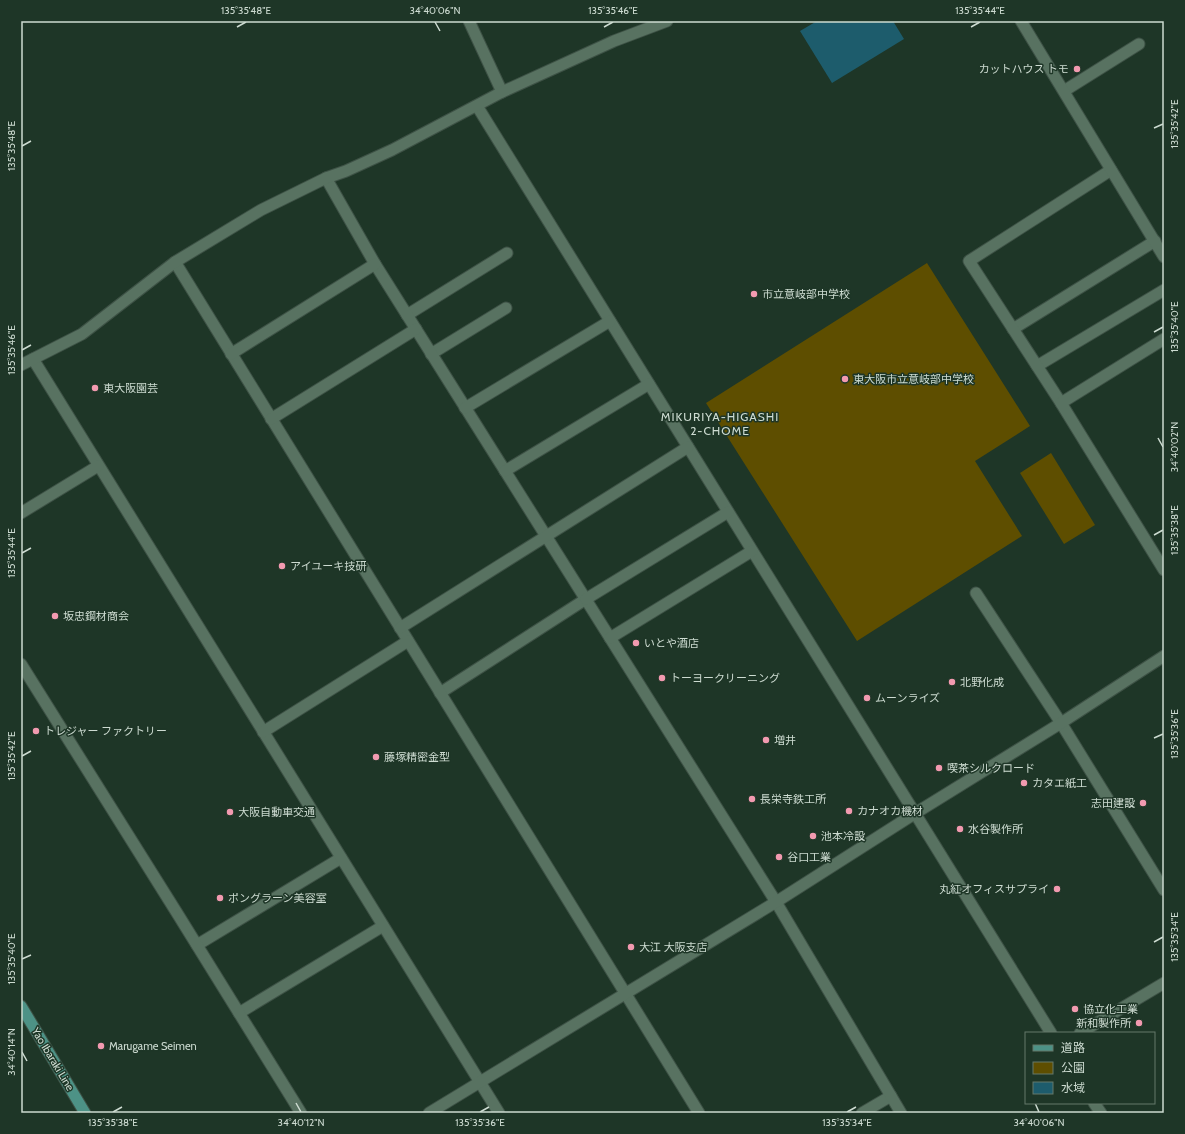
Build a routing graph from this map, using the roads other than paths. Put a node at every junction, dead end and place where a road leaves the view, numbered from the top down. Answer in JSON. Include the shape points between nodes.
{"nodes":[{"id":1,"x":469,"y":21,"type":"edge"},
{"id":2,"x":667,"y":21,"type":"edge"},
{"id":3,"x":1021,"y":21,"type":"edge"},
{"id":4,"x":1139,"y":44,"type":"dead end"},
{"id":5,"x":502,"y":92,"type":"junction"},
{"id":6,"x":1064,"y":92,"type":"junction"},
{"id":7,"x":477,"y":106,"type":"junction"},
{"id":8,"x":1112,"y":170,"type":"junction"},
{"id":9,"x":326,"y":178,"type":"junction"},
{"id":10,"x":1154,"y":241,"type":"junction"},
{"id":11,"x":507,"y":253,"type":"dead end"},
{"id":12,"x":1164,"y":257,"type":"edge"},
{"id":13,"x":175,"y":262,"type":"junction"},
{"id":14,"x":375,"y":264,"type":"junction"},
{"id":15,"x":1164,"y":290,"type":"edge"},
{"id":16,"x":506,"y":308,"type":"dead end"},
{"id":17,"x":407,"y":315,"type":"junction"},
{"id":18,"x":610,"y":321,"type":"junction"},
{"id":19,"x":416,"y":329,"type":"junction"},
{"id":20,"x":1013,"y":329,"type":"junction"},
{"id":21,"x":1164,"y":339,"type":"edge"},
{"id":22,"x":231,"y":354,"type":"junction"},
{"id":23,"x":431,"y":354,"type":"junction"},
{"id":24,"x":32,"y":360,"type":"junction"},
{"id":25,"x":21,"y":365,"type":"edge"},
{"id":26,"x":1037,"y":366,"type":"junction"},
{"id":27,"x":649,"y":384,"type":"junction"},
{"id":28,"x":1061,"y":403,"type":"junction"},
{"id":29,"x":466,"y":408,"type":"junction"},
{"id":30,"x":271,"y":419,"type":"junction"},
{"id":31,"x":688,"y":447,"type":"junction"},
{"id":32,"x":98,"y":466,"type":"junction"},
{"id":33,"x":505,"y":471,"type":"junction"},
{"id":34,"x":728,"y":512,"type":"junction"},
{"id":35,"x":21,"y":513,"type":"edge"},
{"id":36,"x":546,"y":536,"type":"junction"},
{"id":37,"x":752,"y":551,"type":"junction"},
{"id":38,"x":1164,"y":570,"type":"edge"},
{"id":39,"x":976,"y":593,"type":"dead end"},
{"id":40,"x":586,"y":599,"type":"junction"},
{"id":41,"x":400,"y":628,"type":"junction"},
{"id":42,"x":610,"y":638,"type":"junction"},
{"id":43,"x":408,"y":641,"type":"junction"},
{"id":44,"x":1164,"y":656,"type":"edge"},
{"id":45,"x":21,"y":664,"type":"edge"},
{"id":46,"x":440,"y":693,"type":"junction"},
{"id":47,"x":1061,"y":723,"type":"junction"},
{"id":48,"x":263,"y":732,"type":"junction"},
{"id":49,"x":914,"y":814,"type":"junction"},
{"id":50,"x":341,"y":858,"type":"junction"},
{"id":51,"x":1164,"y":890,"type":"edge"},
{"id":52,"x":776,"y":902,"type":"junction"},
{"id":53,"x":383,"y":926,"type":"junction"},
{"id":54,"x":197,"y":945,"type":"junction"},
{"id":55,"x":1164,"y":983,"type":"edge"},
{"id":56,"x":625,"y":994,"type":"junction"},
{"id":57,"x":21,"y":1006,"type":"edge"},
{"id":58,"x":239,"y":1013,"type":"junction"},
{"id":59,"x":1050,"y":1032,"type":"edge"},
{"id":60,"x":1082,"y":1032,"type":"edge"},
{"id":61,"x":480,"y":1082,"type":"junction"},
{"id":62,"x":891,"y":1096,"type":"junction"},
{"id":63,"x":1095,"y":1104,"type":"edge"},
{"id":64,"x":86,"y":1113,"type":"edge"},
{"id":65,"x":300,"y":1113,"type":"edge"},
{"id":66,"x":429,"y":1113,"type":"edge"},
{"id":67,"x":499,"y":1113,"type":"edge"},
{"id":68,"x":699,"y":1113,"type":"edge"},
{"id":69,"x":862,"y":1113,"type":"edge"},
{"id":70,"x":901,"y":1113,"type":"edge"},
{"id":71,"x":1100,"y":1113,"type":"edge"}],
"edges":[{"from":1,"to":5,"type":"street"},
{"from":2,"to":5,"type":"street"},
{"from":3,"to":6,"type":"street"},
{"from":4,"to":6,"type":"street"},
{"from":5,"to":7,"type":"street"},
{"from":6,"to":8,"type":"street"},
{"from":7,"to":9,"type":"street","via":[[392,150]]},
{"from":7,"to":18,"type":"street"},
{"from":8,"to":10,"type":"street"},
{"from":8,"to":20,"type":"street","via":[[969,260]]},
{"from":9,"to":13,"type":"street","via":[[261,210]]},
{"from":9,"to":14,"type":"street"},
{"from":10,"to":12,"type":"street"},
{"from":10,"to":20,"type":"street"},
{"from":11,"to":17,"type":"street"},
{"from":13,"to":22,"type":"street"},
{"from":13,"to":24,"type":"street","via":[[82,334]]},
{"from":14,"to":17,"type":"street"},
{"from":14,"to":22,"type":"street"},
{"from":15,"to":26,"type":"street"},
{"from":16,"to":23,"type":"street"},
{"from":17,"to":19,"type":"street"},
{"from":18,"to":27,"type":"street"},
{"from":18,"to":29,"type":"street"},
{"from":19,"to":23,"type":"street"},
{"from":19,"to":30,"type":"street"},
{"from":20,"to":26,"type":"street"},
{"from":21,"to":28,"type":"street"},
{"from":22,"to":30,"type":"street"},
{"from":23,"to":29,"type":"street"},
{"from":24,"to":25,"type":"street"},
{"from":24,"to":32,"type":"street"},
{"from":26,"to":28,"type":"street"},
{"from":27,"to":31,"type":"street"},
{"from":27,"to":33,"type":"street"},
{"from":28,"to":38,"type":"street"},
{"from":29,"to":33,"type":"street"},
{"from":30,"to":41,"type":"street"},
{"from":31,"to":34,"type":"street"},
{"from":31,"to":36,"type":"street"},
{"from":32,"to":35,"type":"street"},
{"from":32,"to":48,"type":"street"},
{"from":33,"to":36,"type":"street"},
{"from":34,"to":37,"type":"street"},
{"from":34,"to":40,"type":"street"},
{"from":36,"to":40,"type":"street"},
{"from":36,"to":41,"type":"street"},
{"from":37,"to":42,"type":"street"},
{"from":37,"to":49,"type":"street"},
{"from":39,"to":47,"type":"street"},
{"from":40,"to":42,"type":"street"},
{"from":40,"to":46,"type":"street"},
{"from":41,"to":43,"type":"street"},
{"from":42,"to":52,"type":"street"},
{"from":43,"to":46,"type":"street"},
{"from":43,"to":48,"type":"street"},
{"from":44,"to":47,"type":"street"},
{"from":45,"to":54,"type":"street"},
{"from":46,"to":56,"type":"street"},
{"from":47,"to":49,"type":"street"},
{"from":47,"to":51,"type":"street"},
{"from":48,"to":50,"type":"street"},
{"from":49,"to":52,"type":"street"},
{"from":49,"to":59,"type":"street"},
{"from":50,"to":53,"type":"street"},
{"from":50,"to":54,"type":"street"},
{"from":52,"to":56,"type":"street"},
{"from":52,"to":62,"type":"street"},
{"from":53,"to":58,"type":"street"},
{"from":53,"to":61,"type":"street"},
{"from":54,"to":58,"type":"street"},
{"from":55,"to":60,"type":"street"},
{"from":56,"to":61,"type":"street"},
{"from":56,"to":68,"type":"street"},
{"from":57,"to":64,"type":"main road","name":"Yao Ibaraki Line"},
{"from":58,"to":65,"type":"street"},
{"from":61,"to":66,"type":"street"},
{"from":61,"to":67,"type":"street"},
{"from":62,"to":69,"type":"street"},
{"from":62,"to":70,"type":"street"},
{"from":63,"to":71,"type":"street"}]}
